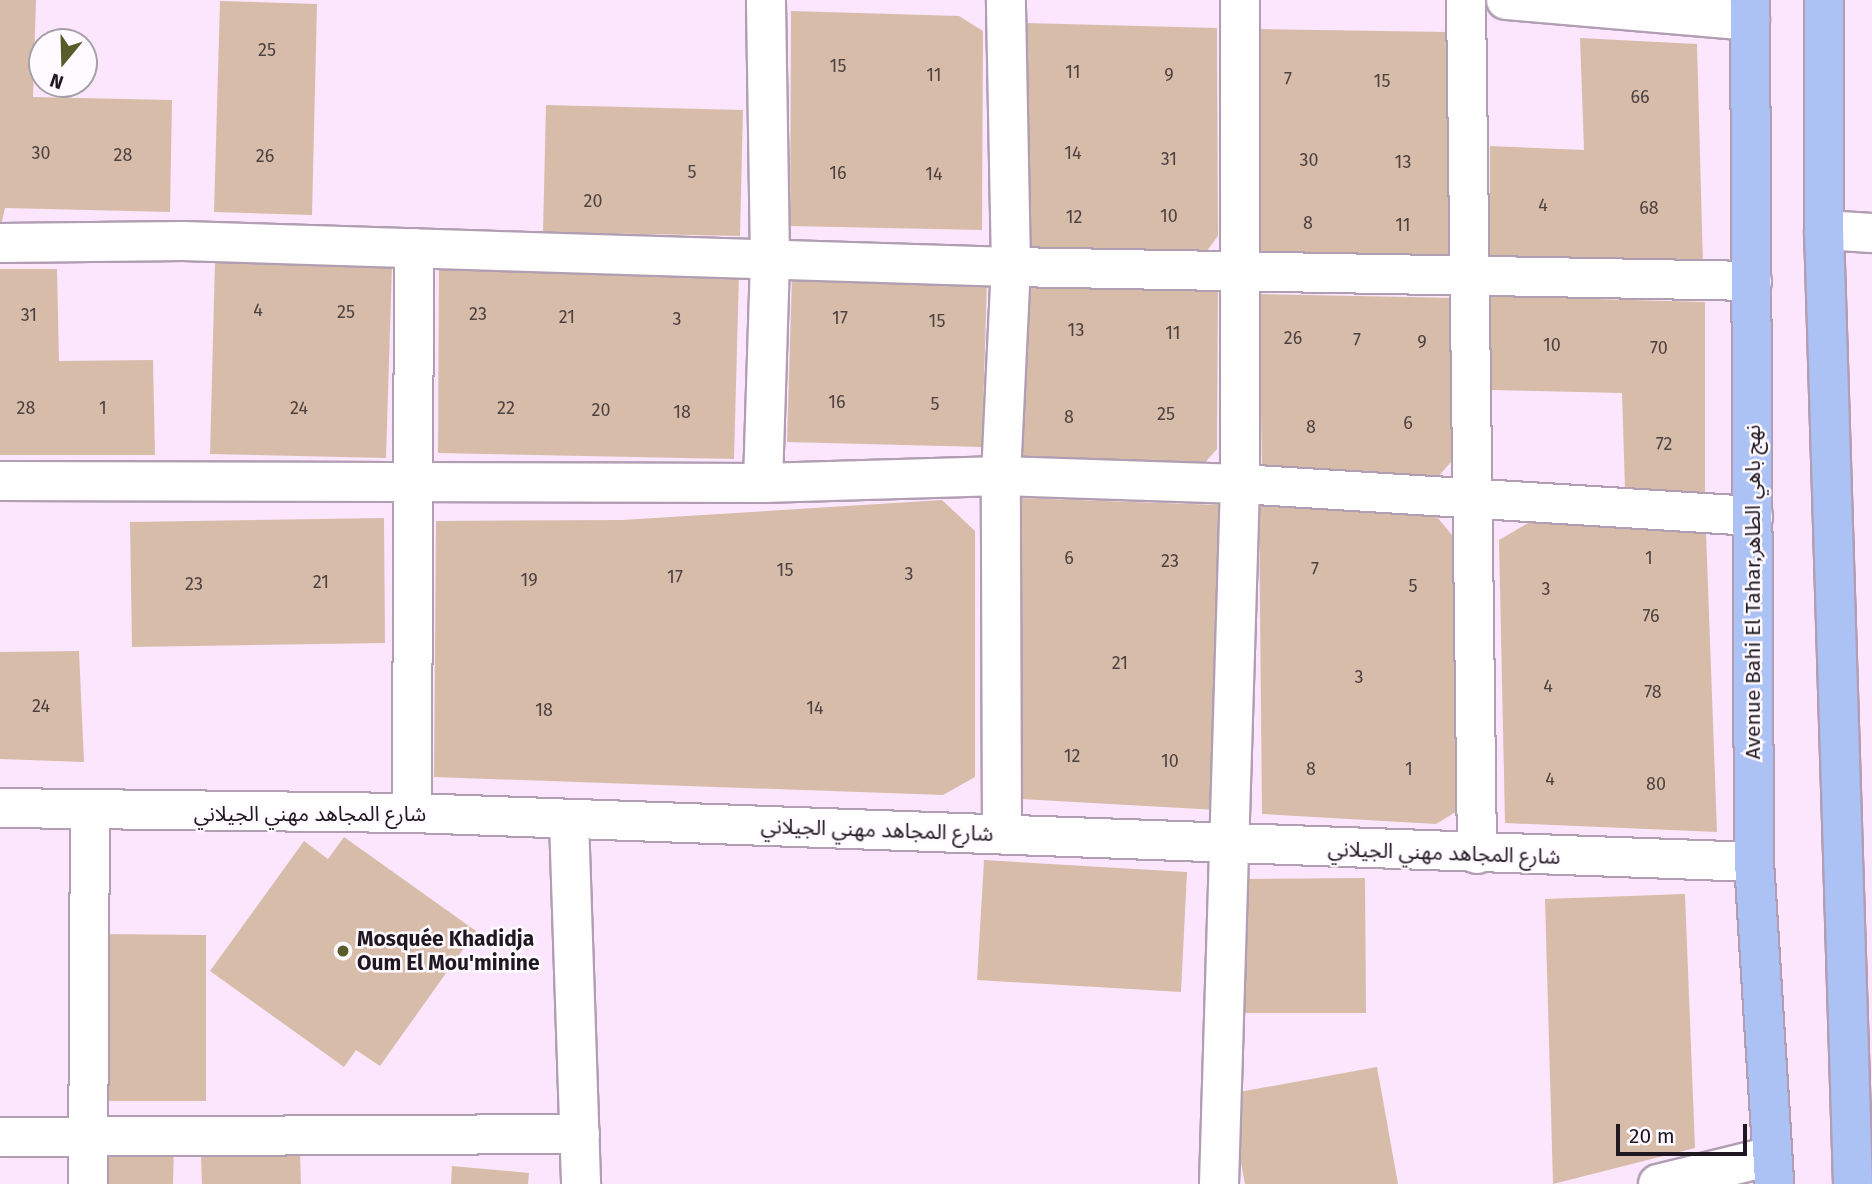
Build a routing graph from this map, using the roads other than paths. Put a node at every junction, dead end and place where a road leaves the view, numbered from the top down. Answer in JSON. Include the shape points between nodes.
{"nodes":[{"id":1,"x":766,"y":0,"type":"edge"},
{"id":2,"x":1006,"y":0,"type":"edge"},
{"id":3,"x":1240,"y":0,"type":"edge"},
{"id":4,"x":1466,"y":0,"type":"edge"},
{"id":5,"x":1506,"y":0,"type":"edge"},
{"id":6,"x":1824,"y":0,"type":"edge"},
{"id":7,"x":1750,"y":10,"type":"edge"},
{"id":8,"x":1824,"y":230,"type":"junction"},
{"id":9,"x":1872,"y":233,"type":"edge"},
{"id":10,"x":0,"y":243,"type":"edge"},
{"id":11,"x":414,"y":248,"type":"junction"},
{"id":12,"x":770,"y":258,"type":"junction"},
{"id":13,"x":1011,"y":267,"type":"junction"},
{"id":14,"x":1240,"y":272,"type":"junction"},
{"id":15,"x":1472,"y":272,"type":"junction"},
{"id":16,"x":1752,"y":281,"type":"junction"},
{"id":17,"x":1001,"y":476,"type":"junction"},
{"id":18,"x":0,"y":481,"type":"edge"},
{"id":19,"x":414,"y":482,"type":"junction"},
{"id":20,"x":763,"y":482,"type":"junction"},
{"id":21,"x":1240,"y":484,"type":"junction"},
{"id":22,"x":1477,"y":500,"type":"junction"},
{"id":23,"x":1753,"y":516,"type":"junction"},
{"id":24,"x":0,"y":808,"type":"edge"},
{"id":25,"x":90,"y":813,"type":"junction"},
{"id":26,"x":412,"y":813,"type":"junction"},
{"id":27,"x":569,"y":820,"type":"junction"},
{"id":28,"x":1002,"y":834,"type":"junction"},
{"id":29,"x":1229,"y":847,"type":"junction"},
{"id":30,"x":1477,"y":854,"type":"junction"},
{"id":31,"x":1754,"y":862,"type":"junction"},
{"id":32,"x":580,"y":1135,"type":"junction"},
{"id":33,"x":0,"y":1137,"type":"edge"},
{"id":34,"x":88,"y":1138,"type":"junction"},
{"id":35,"x":1772,"y":1170,"type":"edge"},
{"id":36,"x":88,"y":1184,"type":"edge"},
{"id":37,"x":581,"y":1184,"type":"edge"},
{"id":38,"x":1219,"y":1184,"type":"edge"},
{"id":39,"x":1658,"y":1184,"type":"edge"},
{"id":40,"x":1853,"y":1184,"type":"edge"}],
"edges":[{"from":1,"to":12,"type":"street"},
{"from":2,"to":13,"type":"street"},
{"from":3,"to":14,"type":"street"},
{"from":4,"to":15,"type":"street"},
{"from":5,"to":7,"type":"street"},
{"from":6,"to":8,"type":"main road"},
{"from":7,"to":16,"type":"main road","name":"Avenue Bahi El Tahar,نهج باهي الطاهر"},
{"from":8,"to":9,"type":"street"},
{"from":8,"to":40,"type":"main road"},
{"from":10,"to":11,"type":"street"},
{"from":11,"to":12,"type":"street"},
{"from":11,"to":19,"type":"street"},
{"from":12,"to":13,"type":"street"},
{"from":12,"to":20,"type":"street"},
{"from":13,"to":14,"type":"street"},
{"from":13,"to":17,"type":"street"},
{"from":14,"to":15,"type":"street"},
{"from":14,"to":21,"type":"street"},
{"from":15,"to":16,"type":"street"},
{"from":15,"to":22,"type":"street"},
{"from":16,"to":23,"type":"main road","name":"Avenue Bahi El Tahar,نهج باهي الطاهر"},
{"from":17,"to":20,"type":"street"},
{"from":17,"to":21,"type":"street"},
{"from":17,"to":28,"type":"street"},
{"from":18,"to":19,"type":"street"},
{"from":19,"to":20,"type":"street"},
{"from":19,"to":26,"type":"street"},
{"from":21,"to":22,"type":"street"},
{"from":21,"to":29,"type":"street"},
{"from":22,"to":23,"type":"street"},
{"from":22,"to":30,"type":"street"},
{"from":23,"to":31,"type":"main road","name":"Avenue Bahi El Tahar,نهج باهي الطاهر"},
{"from":24,"to":25,"type":"street","name":"شارع المجاهد مهني الجيلاني"},
{"from":25,"to":26,"type":"street","name":"شارع المجاهد مهني الجيلاني"},
{"from":25,"to":34,"type":"street"},
{"from":26,"to":27,"type":"street","name":"شارع المجاهد مهني الجيلاني"},
{"from":27,"to":28,"type":"street","name":"شارع المجاهد مهني الجيلاني"},
{"from":27,"to":32,"type":"street"},
{"from":28,"to":29,"type":"street","name":"شارع المجاهد مهني الجيلاني"},
{"from":29,"to":30,"type":"street","name":"شارع المجاهد مهني الجيلاني"},
{"from":29,"to":38,"type":"street"},
{"from":30,"to":31,"type":"street","name":"شارع المجاهد مهني الجيلاني"},
{"from":31,"to":35,"type":"main road","name":"Avenue Bahi El Tahar,نهج باهي الطاهر"},
{"from":32,"to":34,"type":"street"},
{"from":32,"to":37,"type":"street"},
{"from":33,"to":34,"type":"street"},
{"from":34,"to":36,"type":"street"},
{"from":35,"to":39,"type":"street"}]}
